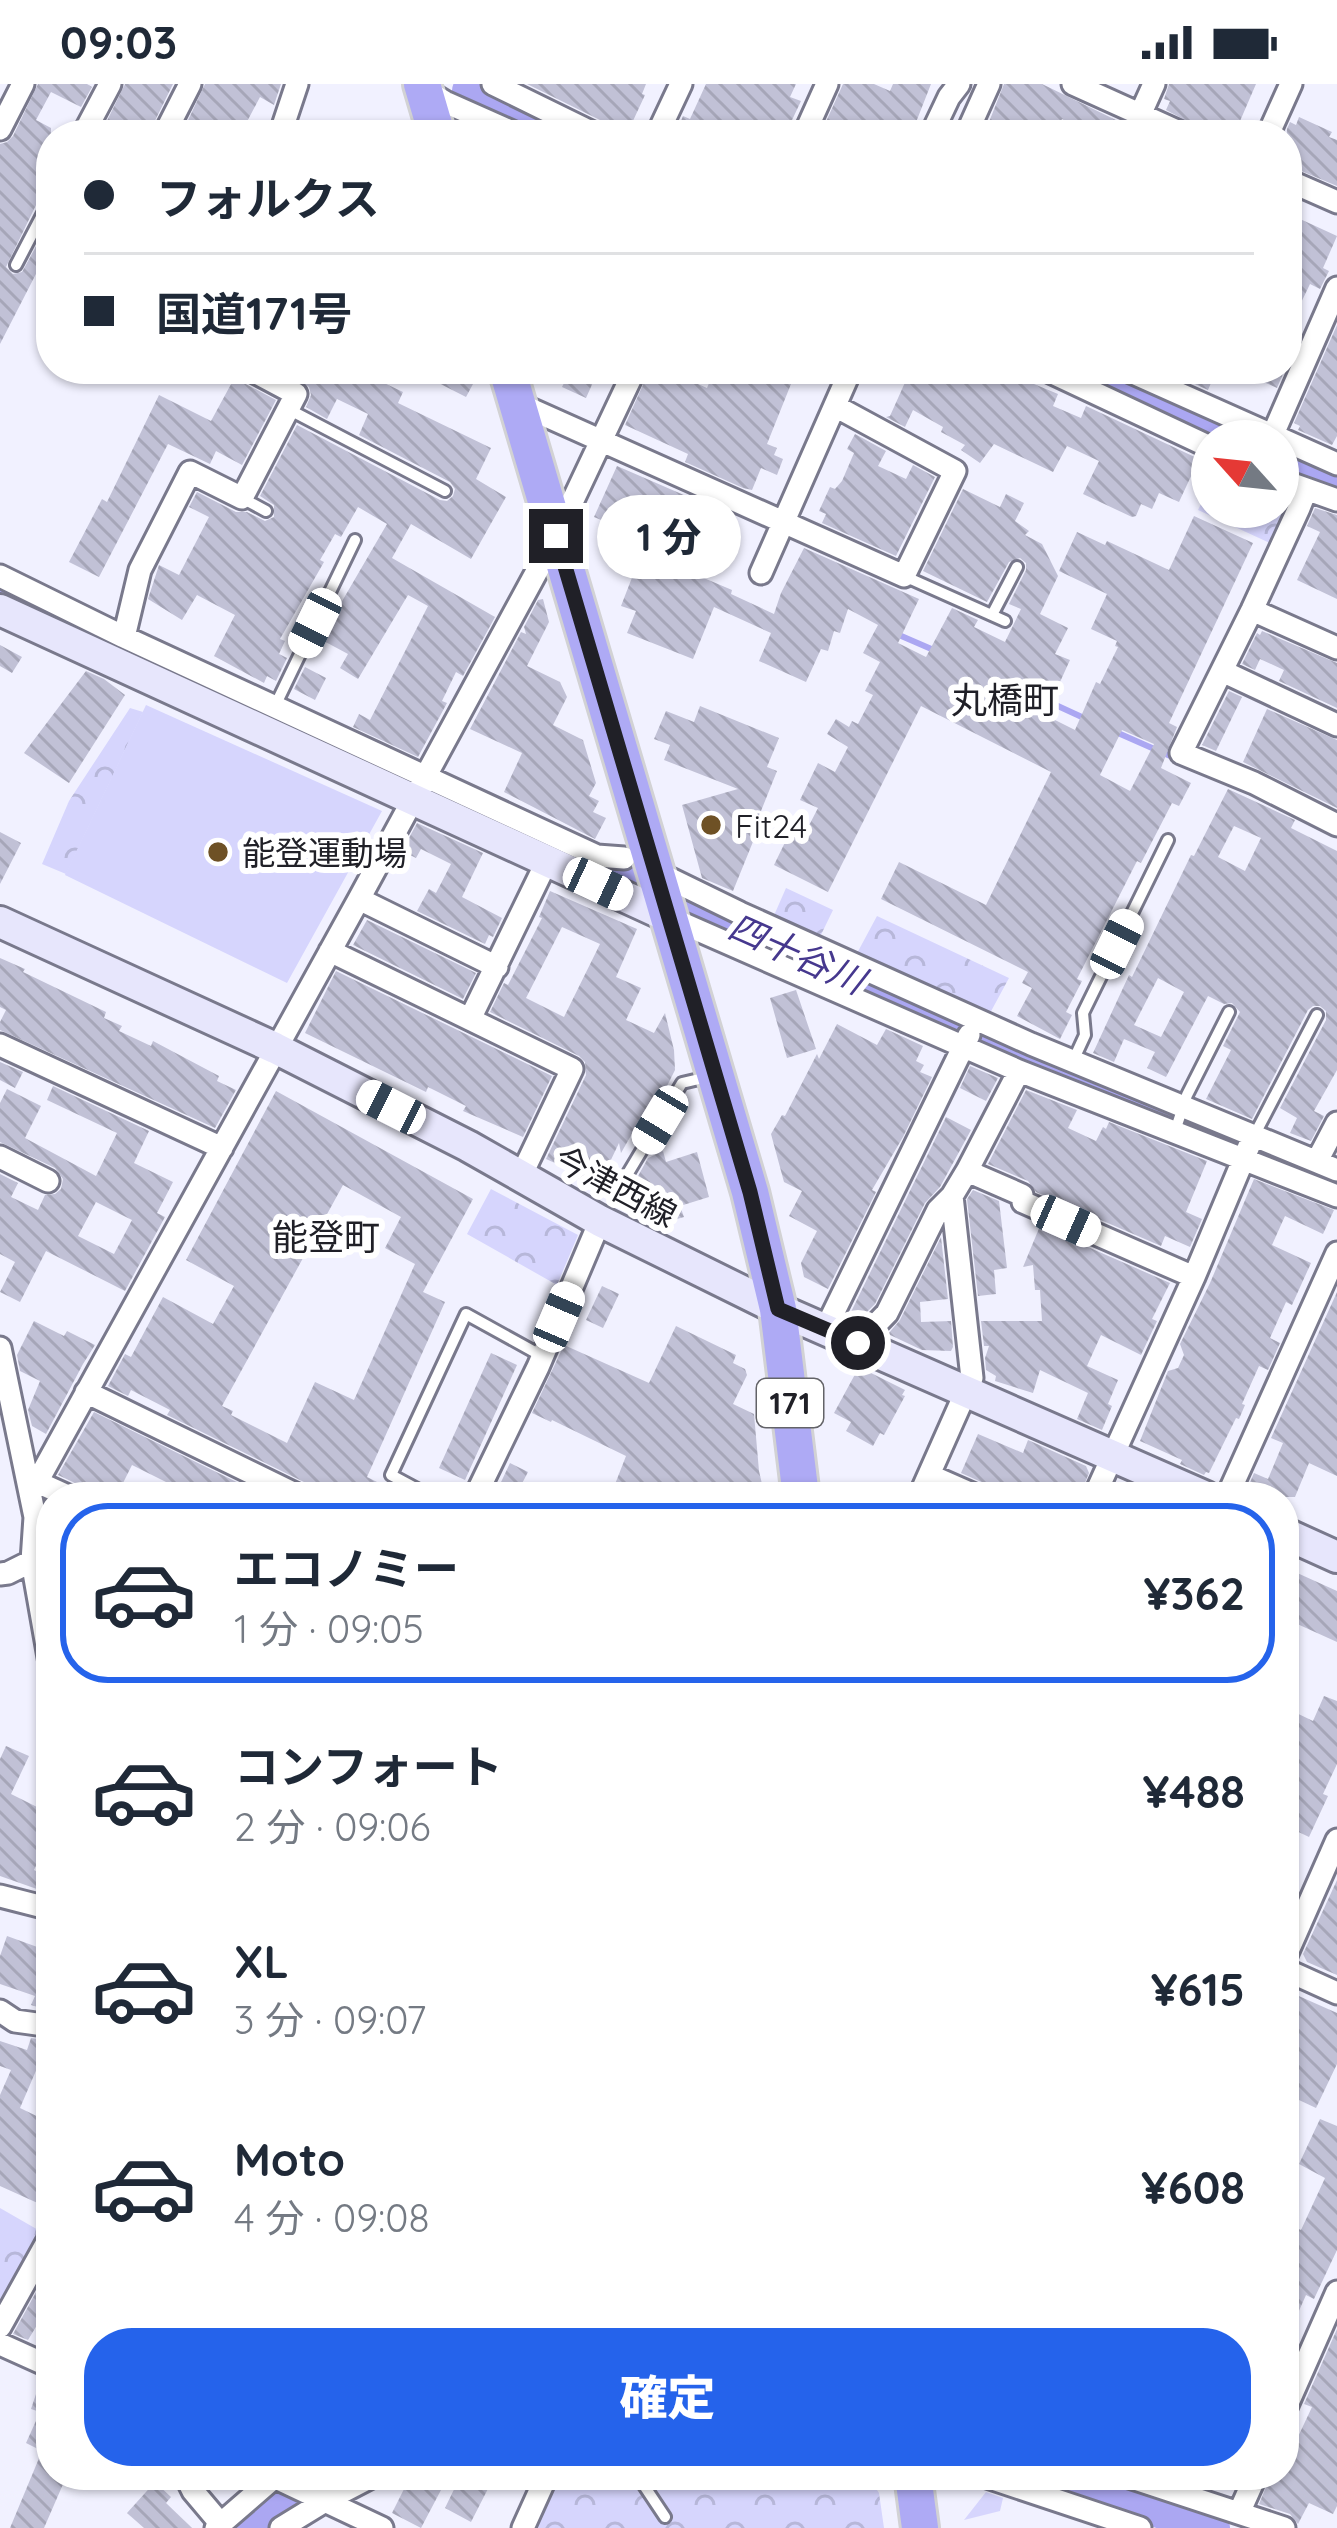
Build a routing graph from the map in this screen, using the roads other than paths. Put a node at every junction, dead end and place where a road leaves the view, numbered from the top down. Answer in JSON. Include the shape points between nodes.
{"nodes":[{"id":1,"x":23,"y":84,"type":"edge"},
{"id":2,"x":110,"y":84,"type":"edge"},
{"id":3,"x":190,"y":84,"type":"edge"},
{"id":4,"x":297,"y":84,"type":"edge"},
{"id":5,"x":493,"y":84,"type":"edge"},
{"id":6,"x":681,"y":84,"type":"edge"},
{"id":7,"x":826,"y":84,"type":"edge"},
{"id":8,"x":959,"y":84,"type":"edge"},
{"id":9,"x":989,"y":84,"type":"edge"},
{"id":10,"x":1072,"y":84,"type":"edge"},
{"id":11,"x":1154,"y":84,"type":"edge"},
{"id":12,"x":1291,"y":84,"type":"edge"},
{"id":13,"x":420,"y":86,"type":"edge"},
{"id":14,"x":523,"y":91,"type":"edge"},
{"id":15,"x":91,"y":120,"type":"edge"},
{"id":16,"x":172,"y":120,"type":"edge"},
{"id":17,"x":287,"y":120,"type":"edge"},
{"id":18,"x":432,"y":120,"type":"edge"},
{"id":19,"x":485,"y":120,"type":"edge"},
{"id":20,"x":572,"y":120,"type":"edge"},
{"id":21,"x":665,"y":120,"type":"edge"},
{"id":22,"x":810,"y":120,"type":"edge"},
{"id":23,"x":939,"y":120,"type":"edge"},
{"id":24,"x":973,"y":120,"type":"edge"},
{"id":25,"x":1128,"y":120,"type":"edge"},
{"id":26,"x":1138,"y":120,"type":"edge"},
{"id":27,"x":1275,"y":120,"type":"edge"},
{"id":28,"x":0,"y":129,"type":"edge"},
{"id":29,"x":1302,"y":187,"type":"edge"},
{"id":30,"x":1337,"y":202,"type":"edge"},
{"id":31,"x":36,"y":227,"type":"edge"},
{"id":32,"x":16,"y":265,"type":"dead end"},
{"id":33,"x":1337,"y":288,"type":"edge"},
{"id":34,"x":1302,"y":369,"type":"edge"},
{"id":35,"x":277,"y":384,"type":"edge"},
{"id":36,"x":628,"y":384,"type":"edge"},
{"id":37,"x":845,"y":384,"type":"edge"},
{"id":38,"x":1076,"y":384,"type":"edge"},
{"id":39,"x":1174,"y":384,"type":"edge"},
{"id":40,"x":1296,"y":384,"type":"edge"},
{"id":41,"x":512,"y":386,"type":"edge"},
{"id":42,"x":835,"y":406,"type":"junction"},
{"id":43,"x":288,"y":409,"type":"junction"},
{"id":44,"x":1238,"y":420,"type":"edge"},
{"id":45,"x":1280,"y":420,"type":"edge"},
{"id":46,"x":1191,"y":438,"type":"edge"},
{"id":47,"x":602,"y":439,"type":"junction"},
{"id":48,"x":1299,"y":449,"type":"edge"},
{"id":49,"x":1337,"y":464,"type":"edge"},
{"id":50,"x":1300,"y":489,"type":"joint"},
{"id":51,"x":445,"y":490,"type":"dead end"},
{"id":52,"x":242,"y":498,"type":"junction"},
{"id":53,"x":1337,"y":500,"type":"edge"},
{"id":54,"x":266,"y":511,"type":"dead end"},
{"id":55,"x":784,"y":521,"type":"junction"},
{"id":56,"x":556,"y":536,"type":"junction"},
{"id":57,"x":355,"y":540,"type":"dead end"},
{"id":58,"x":1017,"y":567,"type":"dead end"},
{"id":59,"x":761,"y":573,"type":"dead end"},
{"id":60,"x":0,"y":576,"type":"edge"},
{"id":61,"x":904,"y":576,"type":"junction"},
{"id":62,"x":1252,"y":610,"type":"junction"},
{"id":63,"x":992,"y":615,"type":"junction"},
{"id":64,"x":2,"y":616,"type":"edge"},
{"id":65,"x":1006,"y":621,"type":"dead end"},
{"id":66,"x":124,"y":637,"type":"junction"},
{"id":67,"x":1337,"y":648,"type":"edge"},
{"id":68,"x":1222,"y":671,"type":"junction"},
{"id":69,"x":275,"y":706,"type":"junction"},
{"id":70,"x":1337,"y":725,"type":"edge"},
{"id":71,"x":419,"y":787,"type":"junction"},
{"id":72,"x":1337,"y":825,"type":"edge"},
{"id":73,"x":1168,"y":840,"type":"dead end"},
{"id":74,"x":561,"y":855,"type":"junction"},
{"id":75,"x":653,"y":886,"type":"junction"},
{"id":76,"x":359,"y":899,"type":"junction"},
{"id":77,"x":0,"y":922,"type":"edge"},
{"id":78,"x":783,"y":949,"type":"junction"},
{"id":79,"x":330,"y":951,"type":"junction"},
{"id":80,"x":496,"y":967,"type":"junction"},
{"id":81,"x":902,"y":1002,"type":"junction"},
{"id":82,"x":1229,"y":1012,"type":"dead end"},
{"id":83,"x":1317,"y":1016,"type":"dead end"},
{"id":84,"x":470,"y":1019,"type":"junction"},
{"id":85,"x":970,"y":1032,"type":"junction"},
{"id":86,"x":0,"y":1045,"type":"edge"},
{"id":87,"x":275,"y":1048,"type":"junction"},
{"id":88,"x":1073,"y":1060,"type":"junction"},
{"id":89,"x":1018,"y":1071,"type":"junction"},
{"id":90,"x":715,"y":1075,"type":"junction"},
{"id":91,"x":1181,"y":1118,"type":"junction"},
{"id":92,"x":1337,"y":1123,"type":"edge"},
{"id":93,"x":1249,"y":1147,"type":"junction"},
{"id":94,"x":222,"y":1148,"type":"junction"},
{"id":95,"x":0,"y":1157,"type":"edge"},
{"id":96,"x":1327,"y":1165,"type":"edge"},
{"id":97,"x":967,"y":1171,"type":"junction"},
{"id":98,"x":521,"y":1176,"type":"junction"},
{"id":99,"x":48,"y":1181,"type":"dead end"},
{"id":100,"x":952,"y":1196,"type":"junction"},
{"id":101,"x":1337,"y":1196,"type":"edge"},
{"id":102,"x":608,"y":1208,"type":"junction"},
{"id":103,"x":1337,"y":1253,"type":"edge"},
{"id":104,"x":1194,"y":1277,"type":"junction"},
{"id":105,"x":778,"y":1309,"type":"junction"},
{"id":106,"x":826,"y":1328,"type":"junction"},
{"id":107,"x":858,"y":1343,"type":"junction"},
{"id":108,"x":0,"y":1348,"type":"edge"},
{"id":109,"x":542,"y":1356,"type":"junction"},
{"id":110,"x":967,"y":1391,"type":"junction"},
{"id":111,"x":86,"y":1392,"type":"junction"},
{"id":112,"x":1112,"y":1456,"type":"junction"},
{"id":113,"x":929,"y":1475,"type":"junction"},
{"id":114,"x":37,"y":1482,"type":"edge"},
{"id":115,"x":271,"y":1482,"type":"edge"},
{"id":116,"x":404,"y":1482,"type":"edge"},
{"id":117,"x":483,"y":1482,"type":"edge"},
{"id":118,"x":799,"y":1482,"type":"edge"},
{"id":119,"x":926,"y":1482,"type":"edge"},
{"id":120,"x":945,"y":1482,"type":"edge"},
{"id":121,"x":1101,"y":1482,"type":"edge"},
{"id":122,"x":1172,"y":1482,"type":"edge"},
{"id":123,"x":1234,"y":1482,"type":"edge"},
{"id":124,"x":36,"y":1483,"type":"edge"},
{"id":125,"x":34,"y":1487,"type":"junction"},
{"id":126,"x":36,"y":1495,"type":"edge"},
{"id":127,"x":1299,"y":1539,"type":"edge"},
{"id":128,"x":36,"y":1547,"type":"edge"},
{"id":129,"x":1336,"y":1553,"type":"edge"},
{"id":130,"x":32,"y":1561,"type":"junction"},
{"id":131,"x":0,"y":1574,"type":"edge"},
{"id":132,"x":36,"y":1579,"type":"edge"},
{"id":133,"x":1337,"y":1840,"type":"edge"},
{"id":134,"x":0,"y":1896,"type":"edge"},
{"id":135,"x":36,"y":1906,"type":"edge"},
{"id":136,"x":1299,"y":1930,"type":"edge"},
{"id":137,"x":1299,"y":1973,"type":"edge"},
{"id":138,"x":1337,"y":1993,"type":"edge"},
{"id":139,"x":0,"y":2012,"type":"edge"},
{"id":140,"x":36,"y":2024,"type":"edge"},
{"id":141,"x":36,"y":2262,"type":"edge"},
{"id":142,"x":1337,"y":2292,"type":"edge"},
{"id":143,"x":0,"y":2327,"type":"edge"},
{"id":144,"x":0,"y":2344,"type":"edge"},
{"id":145,"x":36,"y":2361,"type":"edge"},
{"id":146,"x":1299,"y":2377,"type":"edge"},
{"id":147,"x":192,"y":2490,"type":"edge"},
{"id":148,"x":263,"y":2490,"type":"edge"},
{"id":149,"x":303,"y":2490,"type":"edge"},
{"id":150,"x":338,"y":2490,"type":"edge"},
{"id":151,"x":540,"y":2490,"type":"edge"},
{"id":152,"x":647,"y":2490,"type":"edge"},
{"id":153,"x":916,"y":2490,"type":"edge"},
{"id":154,"x":1017,"y":2490,"type":"edge"},
{"id":155,"x":1170,"y":2490,"type":"edge"},
{"id":156,"x":1249,"y":2490,"type":"edge"},
{"id":157,"x":319,"y":2498,"type":"junction"},
{"id":158,"x":1239,"y":2512,"type":"junction"},
{"id":159,"x":665,"y":2517,"type":"dead end"},
{"id":160,"x":1088,"y":2520,"type":"edge"},
{"id":161,"x":354,"y":2522,"type":"edge"},
{"id":162,"x":218,"y":2526,"type":"edge"},
{"id":163,"x":281,"y":2528,"type":"edge"},
{"id":164,"x":382,"y":2528,"type":"edge"},
{"id":165,"x":523,"y":2528,"type":"edge"},
{"id":166,"x":920,"y":2528,"type":"edge"},
{"id":167,"x":1140,"y":2528,"type":"edge"},
{"id":168,"x":1284,"y":2528,"type":"edge"}],
"edges":[{"from":1,"to":28,"type":"street"},
{"from":2,"to":15,"type":"street"},
{"from":3,"to":16,"type":"street"},
{"from":4,"to":17,"type":"street"},
{"from":5,"to":14,"type":"street"},
{"from":6,"to":21,"type":"street"},
{"from":7,"to":22,"type":"street"},
{"from":8,"to":23,"type":"street"},
{"from":9,"to":24,"type":"street"},
{"from":10,"to":25,"type":"street"},
{"from":11,"to":26,"type":"street"},
{"from":12,"to":27,"type":"street"},
{"from":13,"to":18,"type":"highway"},
{"from":13,"to":19,"type":"street"},
{"from":14,"to":20,"type":"street"},
{"from":29,"to":30,"type":"street"},
{"from":31,"to":32,"type":"lane"},
{"from":33,"to":34,"type":"street"},
{"from":35,"to":43,"type":"street","via":[[296,394]]},
{"from":36,"to":47,"type":"street"},
{"from":37,"to":42,"type":"street"},
{"from":38,"to":46,"type":"street"},
{"from":39,"to":44,"type":"street"},
{"from":40,"to":45,"type":"street"},
{"from":41,"to":47,"type":"street"},
{"from":41,"to":56,"type":"highway","number":"171"},
{"from":42,"to":55,"type":"street"},
{"from":42,"to":61,"type":"street","via":[[955,471]]},
{"from":43,"to":51,"type":"lane"},
{"from":43,"to":52,"type":"street"},
{"from":47,"to":55,"type":"street"},
{"from":47,"to":56,"type":"street"},
{"from":48,"to":49,"type":"street"},
{"from":50,"to":53,"type":"street"},
{"from":50,"to":62,"type":"street","via":[[1303,498]]},
{"from":52,"to":54,"type":"lane"},
{"from":52,"to":66,"type":"street","via":[[190,472],[140,570]]},
{"from":55,"to":59,"type":"street"},
{"from":55,"to":61,"type":"street"},
{"from":56,"to":71,"type":"street"},
{"from":56,"to":75,"type":"highway","number":"171"},
{"from":57,"to":69,"type":"lane"},
{"from":58,"to":63,"type":"lane"},
{"from":60,"to":66,"type":"street"},
{"from":61,"to":63,"type":"lane"},
{"from":62,"to":67,"type":"street"},
{"from":62,"to":68,"type":"street"},
{"from":63,"to":65,"type":"lane"},
{"from":64,"to":71,"type":"street"},
{"from":66,"to":69,"type":"street"},
{"from":68,"to":70,"type":"street"},
{"from":68,"to":72,"type":"street","via":[[1181,753]]},
{"from":69,"to":71,"type":"street"},
{"from":71,"to":74,"type":"street"},
{"from":71,"to":76,"type":"street"},
{"from":73,"to":88,"type":"lane","via":[[1083,1013]]},
{"from":74,"to":75,"type":"street"},
{"from":74,"to":75,"type":"street","via":[[597,856]]},
{"from":74,"to":80,"type":"street"},
{"from":75,"to":78,"type":"street"},
{"from":75,"to":78,"type":"street"},
{"from":75,"to":90,"type":"highway","number":"171"},
{"from":76,"to":79,"type":"street"},
{"from":76,"to":80,"type":"street"},
{"from":77,"to":87,"type":"street","name":"今津西線"},
{"from":78,"to":81,"type":"street"},
{"from":78,"to":81,"type":"street"},
{"from":79,"to":84,"type":"street"},
{"from":79,"to":87,"type":"street"},
{"from":80,"to":84,"type":"street"},
{"from":81,"to":85,"type":"street"},
{"from":81,"to":85,"type":"street"},
{"from":82,"to":91,"type":"lane"},
{"from":83,"to":93,"type":"lane"},
{"from":84,"to":98,"type":"street","via":[[572,1069]]},
{"from":85,"to":88,"type":"street"},
{"from":85,"to":89,"type":"street"},
{"from":85,"to":106,"type":"street"},
{"from":86,"to":94,"type":"street"},
{"from":87,"to":94,"type":"street"},
{"from":87,"to":98,"type":"street","name":"今津西線"},
{"from":88,"to":91,"type":"street"},
{"from":89,"to":91,"type":"street"},
{"from":89,"to":97,"type":"street"},
{"from":90,"to":102,"type":"lane","via":[[682,1083]]},
{"from":90,"to":105,"type":"highway","number":"171"},
{"from":91,"to":93,"type":"street"},
{"from":92,"to":96,"type":"street"},
{"from":93,"to":96,"type":"street"},
{"from":93,"to":101,"type":"street"},
{"from":93,"to":104,"type":"street"},
{"from":94,"to":111,"type":"street"},
{"from":95,"to":99,"type":"street"},
{"from":97,"to":100,"type":"street"},
{"from":97,"to":104,"type":"street"},
{"from":98,"to":102,"type":"street","name":"今津西線"},
{"from":100,"to":107,"type":"street","via":[[887,1313]]},
{"from":100,"to":110,"type":"street"},
{"from":102,"to":105,"type":"street","name":"今津西線"},
{"from":102,"to":109,"type":"street"},
{"from":103,"to":123,"type":"street"},
{"from":104,"to":112,"type":"street"},
{"from":105,"to":106,"type":"street","name":"今津西線"},
{"from":105,"to":118,"type":"highway","number":"171"},
{"from":106,"to":107,"type":"street","name":"今津西線"},
{"from":107,"to":110,"type":"street","name":"今津西線"},
{"from":108,"to":125,"type":"street"},
{"from":109,"to":116,"type":"lane","via":[[466,1314],[391,1475]]},
{"from":109,"to":117,"type":"street"},
{"from":110,"to":112,"type":"street","name":"今津西線"},
{"from":110,"to":113,"type":"street"},
{"from":111,"to":114,"type":"street"},
{"from":111,"to":115,"type":"street"},
{"from":112,"to":121,"type":"street"},
{"from":112,"to":122,"type":"street","name":"今津西線"},
{"from":113,"to":119,"type":"street"},
{"from":113,"to":120,"type":"street"},
{"from":124,"to":125,"type":"street"},
{"from":125,"to":126,"type":"street"},
{"from":127,"to":129,"type":"street"},
{"from":128,"to":130,"type":"street"},
{"from":130,"to":131,"type":"street"},
{"from":130,"to":132,"type":"street"},
{"from":133,"to":136,"type":"street"},
{"from":134,"to":135,"type":"street"},
{"from":137,"to":138,"type":"street"},
{"from":139,"to":140,"type":"street"},
{"from":141,"to":143,"type":"street"},
{"from":142,"to":146,"type":"street"},
{"from":144,"to":145,"type":"street"},
{"from":147,"to":162,"type":"street"},
{"from":148,"to":162,"type":"street"},
{"from":149,"to":157,"type":"street"},
{"from":150,"to":157,"type":"street"},
{"from":151,"to":165,"type":"street"},
{"from":152,"to":159,"type":"lane"},
{"from":153,"to":166,"type":"highway"},
{"from":154,"to":160,"type":"street"},
{"from":155,"to":158,"type":"street"},
{"from":156,"to":158,"type":"street"},
{"from":157,"to":161,"type":"street"},
{"from":157,"to":163,"type":"street"},
{"from":158,"to":168,"type":"street"},
{"from":160,"to":167,"type":"street"},
{"from":161,"to":164,"type":"street"}]}
